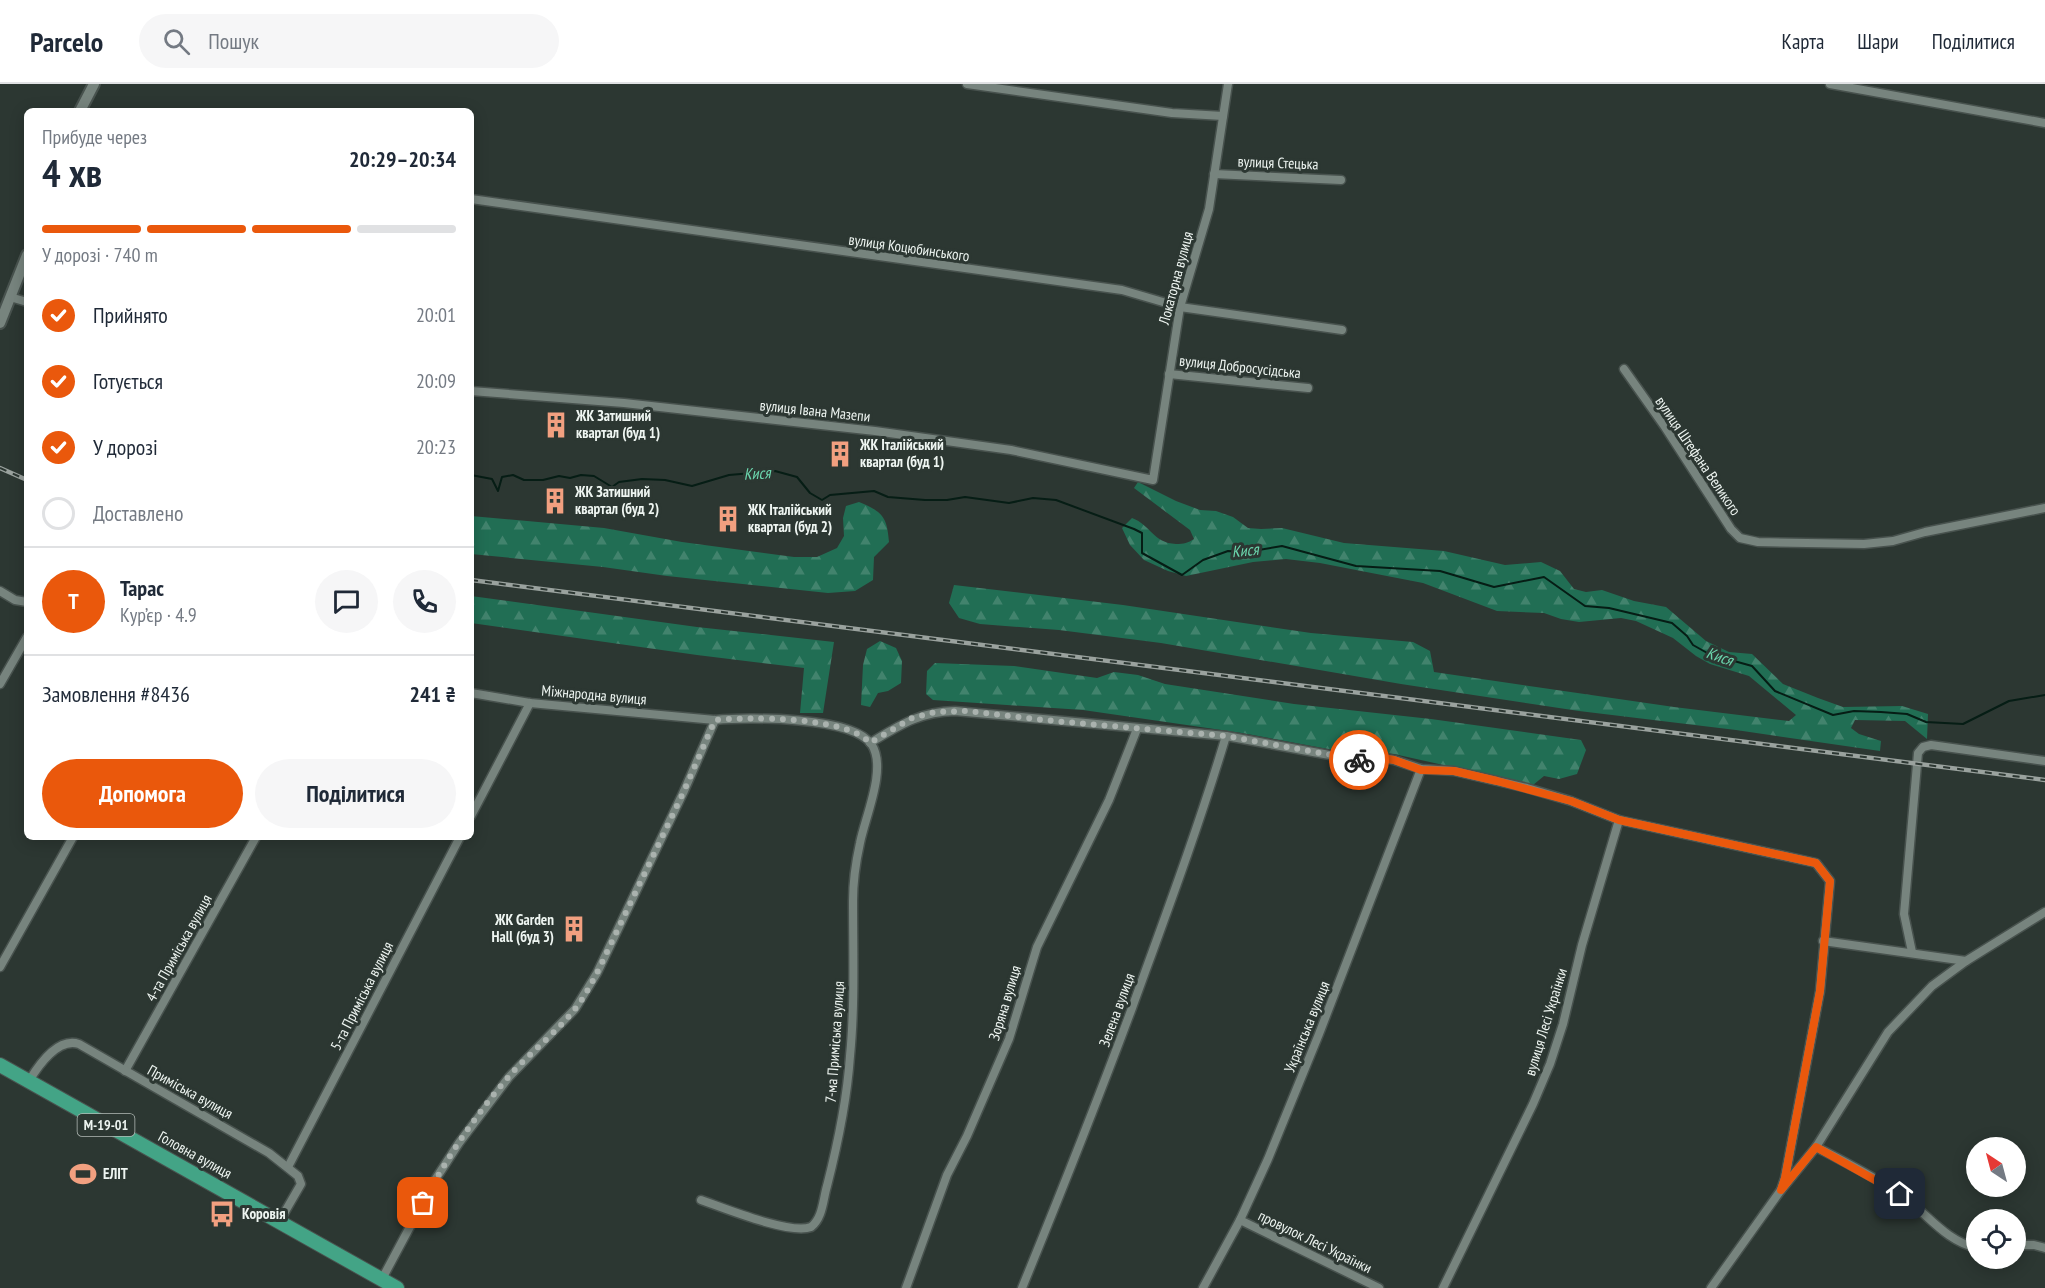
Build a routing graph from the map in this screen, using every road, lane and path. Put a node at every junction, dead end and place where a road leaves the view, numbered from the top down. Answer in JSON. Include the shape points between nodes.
{"nodes":[{"id":1,"x":94,"y":84,"type":"edge"},
{"id":2,"x":967,"y":84,"type":"edge"},
{"id":3,"x":1228,"y":84,"type":"edge"},
{"id":4,"x":1830,"y":84,"type":"edge"},
{"id":5,"x":82,"y":108,"type":"edge"},
{"id":6,"x":1223,"y":116,"type":"junction"},
{"id":7,"x":2045,"y":123,"type":"edge"},
{"id":8,"x":1214,"y":174,"type":"junction"},
{"id":9,"x":1341,"y":180,"type":"dead end"},
{"id":10,"x":474,"y":199,"type":"edge"},
{"id":11,"x":24,"y":262,"type":"edge"},
{"id":12,"x":10,"y":297,"type":"junction"},
{"id":13,"x":24,"y":301,"type":"edge"},
{"id":14,"x":1180,"y":306,"type":"junction"},
{"id":15,"x":0,"y":323,"type":"edge"},
{"id":16,"x":1342,"y":330,"type":"dead end"},
{"id":17,"x":1624,"y":369,"type":"dead end"},
{"id":18,"x":1169,"y":374,"type":"junction"},
{"id":19,"x":1308,"y":388,"type":"dead end"},
{"id":20,"x":474,"y":391,"type":"edge"},
{"id":21,"x":1153,"y":480,"type":"joint"},
{"id":22,"x":2045,"y":508,"type":"edge"},
{"id":23,"x":0,"y":591,"type":"edge"},
{"id":24,"x":24,"y":602,"type":"edge"},
{"id":25,"x":24,"y":642,"type":"edge"},
{"id":26,"x":0,"y":684,"type":"edge"},
{"id":27,"x":474,"y":694,"type":"edge"},
{"id":28,"x":530,"y":703,"type":"junction"},
{"id":29,"x":715,"y":720,"type":"junction"},
{"id":30,"x":1137,"y":729,"type":"junction"},
{"id":31,"x":1226,"y":736,"type":"junction"},
{"id":32,"x":870,"y":743,"type":"junction"},
{"id":33,"x":2045,"y":761,"type":"edge"},
{"id":34,"x":1421,"y":770,"type":"junction"},
{"id":35,"x":474,"y":810,"type":"edge"},
{"id":36,"x":1619,"y":820,"type":"junction"},
{"id":37,"x":71,"y":840,"type":"edge"},
{"id":38,"x":254,"y":840,"type":"edge"},
{"id":39,"x":458,"y":840,"type":"edge"},
{"id":40,"x":2045,"y":912,"type":"edge"},
{"id":41,"x":1823,"y":941,"type":"junction"},
{"id":42,"x":1912,"y":952,"type":"junction"},
{"id":43,"x":1966,"y":961,"type":"junction"},
{"id":44,"x":0,"y":967,"type":"edge"},
{"id":45,"x":0,"y":1065,"type":"edge"},
{"id":46,"x":125,"y":1071,"type":"junction"},
{"id":47,"x":29,"y":1081,"type":"junction"},
{"id":48,"x":1816,"y":1147,"type":"junction"},
{"id":49,"x":288,"y":1167,"type":"junction"},
{"id":50,"x":1781,"y":1190,"type":"junction"},
{"id":51,"x":701,"y":1200,"type":"dead end"},
{"id":52,"x":1240,"y":1220,"type":"junction"},
{"id":53,"x":279,"y":1222,"type":"junction"},
{"id":54,"x":1966,"y":1245,"type":"edge"},
{"id":55,"x":2026,"y":1245,"type":"edge"},
{"id":56,"x":2045,"y":1248,"type":"edge"},
{"id":57,"x":382,"y":1279,"type":"junction"},
{"id":58,"x":398,"y":1288,"type":"edge"},
{"id":59,"x":906,"y":1288,"type":"edge"},
{"id":60,"x":1022,"y":1288,"type":"edge"},
{"id":61,"x":1203,"y":1288,"type":"edge"},
{"id":62,"x":1379,"y":1288,"type":"edge"},
{"id":63,"x":1443,"y":1288,"type":"edge"},
{"id":64,"x":1711,"y":1288,"type":"edge"}],
"edges":[{"from":1,"to":5,"type":"street"},
{"from":2,"to":6,"type":"street","via":[[1172,113]]},
{"from":3,"to":6,"type":"street","name":"Локаторна вулиця"},
{"from":4,"to":7,"type":"street"},
{"from":6,"to":8,"type":"street","name":"Локаторна вулиця"},
{"from":8,"to":9,"type":"street","name":"вулиця Стецька"},
{"from":8,"to":14,"type":"street","name":"Локаторна вулиця","via":[[1209,209]]},
{"from":10,"to":14,"type":"street","name":"вулиця Коцюбинського","via":[[1122,290]]},
{"from":11,"to":12,"type":"street"},
{"from":12,"to":13,"type":"street"},
{"from":12,"to":15,"type":"street"},
{"from":14,"to":16,"type":"street","name":"вулиця Коцюбинського"},
{"from":14,"to":18,"type":"street","name":"Локаторна вулиця"},
{"from":17,"to":22,"type":"street","name":"вулиця Штефана Великого","via":[[1740,538],[1793,544],[1883,543]]},
{"from":18,"to":19,"type":"street","name":"вулиця Добросусідська"},
{"from":18,"to":21,"type":"street","name":"Локаторна вулиця"},
{"from":20,"to":21,"type":"street","name":"вулиця Івана Мазепи","via":[[874,431],[1011,450]]},
{"from":23,"to":24,"type":"street"},
{"from":25,"to":26,"type":"street"},
{"from":27,"to":28,"type":"street","name":"Міжнародна вулиця"},
{"from":28,"to":29,"type":"street","name":"Міжнародна вулиця"},
{"from":28,"to":35,"type":"street"},
{"from":29,"to":32,"type":"street","name":"Міжнародна вулиця","via":[[743,717],[807,722],[856,732]]},
{"from":29,"to":57,"type":"street","via":[[581,1001],[509,1077],[470,1128],[435,1180]]},
{"from":30,"to":31,"type":"street"},
{"from":30,"to":32,"type":"street","via":[[950,711],[912,718]]},
{"from":30,"to":59,"type":"street","name":"Зоряна вулиця","via":[[1109,800],[1037,947],[1009,1039],[947,1175]]},
{"from":31,"to":34,"type":"street","via":[[1352,759],[1394,760]]},
{"from":31,"to":60,"type":"street","name":"Зелена вулиця","via":[[1169,910]]},
{"from":32,"to":51,"type":"street","name":"7-ма Приміська вулиця","via":[[876,757],[876,776],[860,842],[854,889],[850,1065],[819,1218],[811,1227],[799,1229]]},
{"from":33,"to":42,"type":"street","via":[[1931,746],[1918,753],[1904,914]]},
{"from":34,"to":36,"type":"street","via":[[1454,771],[1527,788]]},
{"from":34,"to":52,"type":"street","name":"Українська вулиця","via":[[1319,1034]]},
{"from":36,"to":41,"type":"street","via":[[1816,863],[1830,881]]},
{"from":36,"to":63,"type":"street","name":"вулиця Лесі Українки","via":[[1550,1064]]},
{"from":37,"to":44,"type":"street"},
{"from":38,"to":46,"type":"street","name":"4-та Приміська вулиця"},
{"from":39,"to":49,"type":"street","name":"5-та Приміська вулиця"},
{"from":40,"to":43,"type":"street"},
{"from":41,"to":42,"type":"street"},
{"from":41,"to":50,"type":"street","via":[[1820,991]]},
{"from":42,"to":43,"type":"street"},
{"from":43,"to":48,"type":"street","via":[[1932,986],[1888,1032]]},
{"from":45,"to":47,"type":"main road","name":"Головна вулиця","number":"М-19-01"},
{"from":46,"to":47,"type":"street","name":"Приміська вулиця","via":[[70,1042],[46,1059]]},
{"from":46,"to":49,"type":"street","name":"Приміська вулиця"},
{"from":47,"to":53,"type":"main road","name":"Головна вулиця","number":"М-19-01"},
{"from":48,"to":50,"type":"street"},
{"from":48,"to":54,"type":"street","via":[[1900,1194],[1944,1232]]},
{"from":49,"to":53,"type":"street","via":[[301,1182]]},
{"from":50,"to":64,"type":"street"},
{"from":52,"to":61,"type":"street","name":"Українська вулиця"},
{"from":52,"to":62,"type":"street","name":"провулок Лесі Українки"},
{"from":53,"to":57,"type":"main road","number":"М-19-01"},
{"from":55,"to":56,"type":"street"},
{"from":57,"to":58,"type":"main road","number":"М-19-01"}]}
